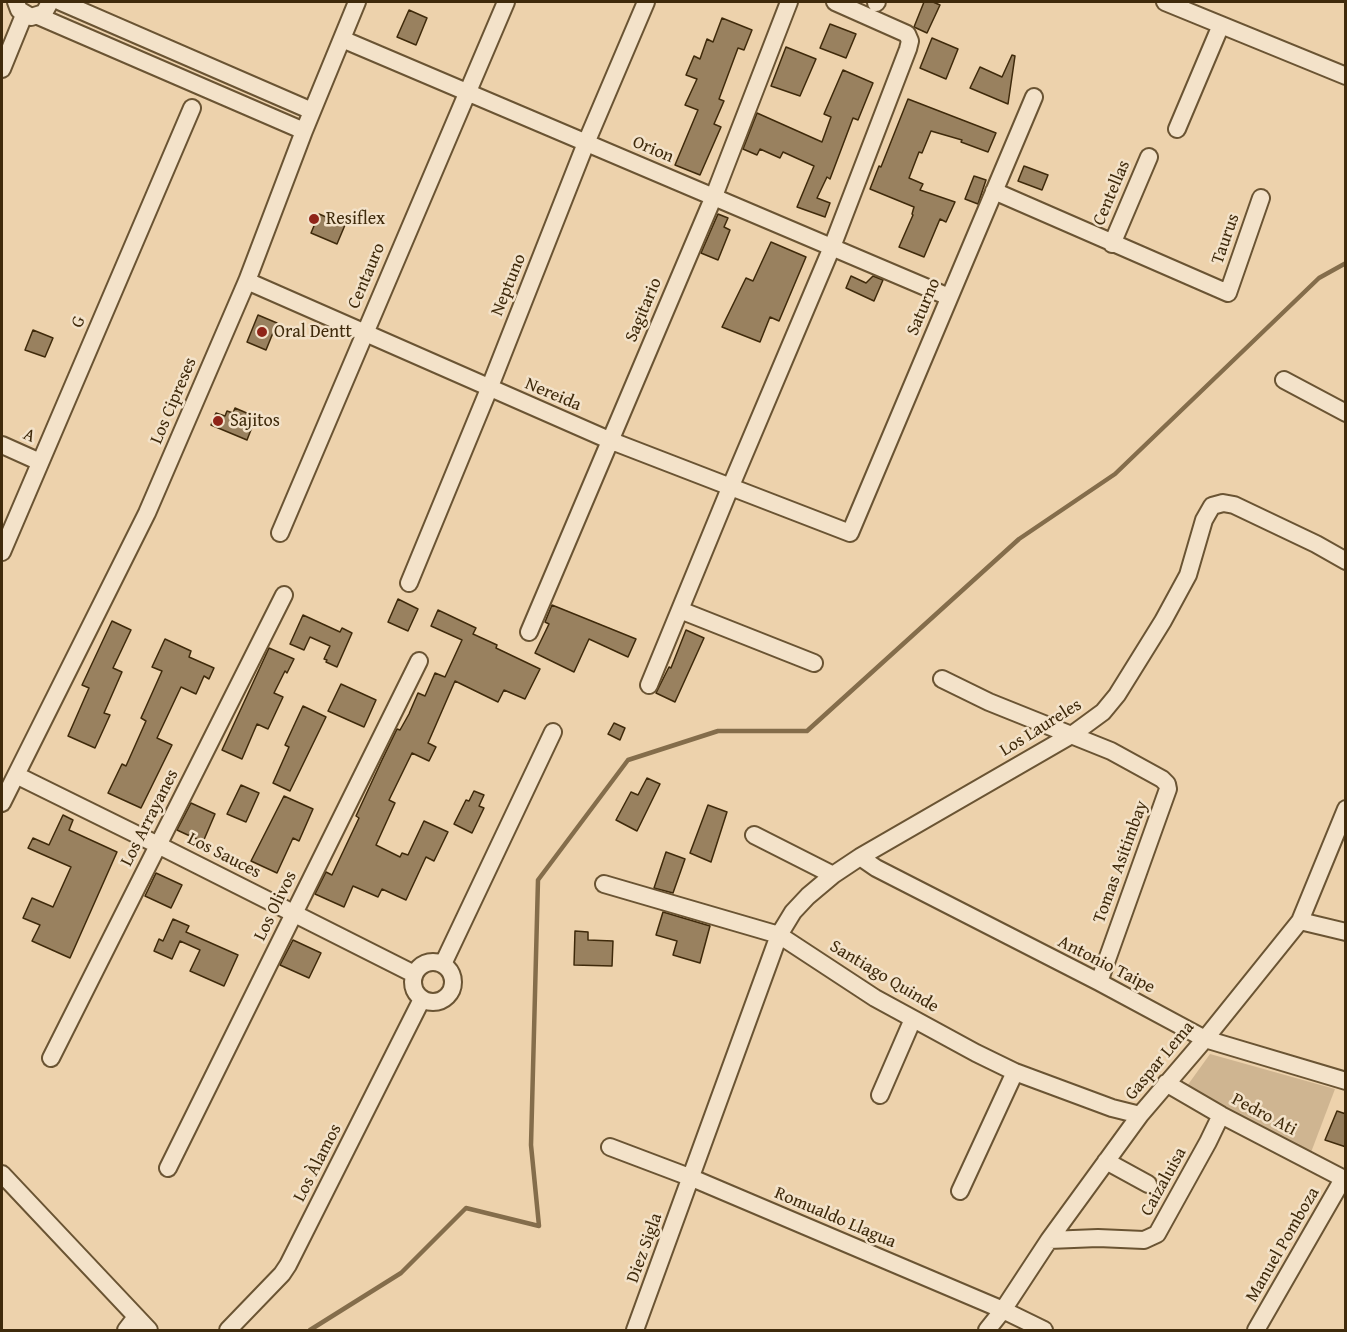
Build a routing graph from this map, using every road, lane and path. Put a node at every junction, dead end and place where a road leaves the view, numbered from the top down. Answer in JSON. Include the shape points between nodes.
{"nodes":[{"id":1,"x":50,"y":2,"type":"edge"},
{"id":2,"x":61,"y":2,"type":"edge"},
{"id":3,"x":357,"y":2,"type":"edge"},
{"id":4,"x":506,"y":2,"type":"edge"},
{"id":5,"x":646,"y":2,"type":"edge"},
{"id":6,"x":789,"y":2,"type":"edge"},
{"id":7,"x":835,"y":2,"type":"edge"},
{"id":8,"x":1165,"y":2,"type":"edge"},
{"id":9,"x":26,"y":11,"type":"edge"},
{"id":10,"x":1221,"y":25,"type":"junction"},
{"id":11,"x":342,"y":39,"type":"junction"},
{"id":12,"x":2,"y":69,"type":"edge"},
{"id":13,"x":1343,"y":75,"type":"edge"},
{"id":14,"x":467,"y":92,"type":"junction"},
{"id":15,"x":1034,"y":97,"type":"dead end"},
{"id":16,"x":192,"y":108,"type":"dead end"},
{"id":17,"x":312,"y":111,"type":"junction"},
{"id":18,"x":1177,"y":129,"type":"dead end"},
{"id":19,"x":304,"y":131,"type":"junction"},
{"id":20,"x":586,"y":143,"type":"junction"},
{"id":21,"x":1149,"y":157,"type":"dead end"},
{"id":22,"x":994,"y":191,"type":"junction"},
{"id":23,"x":714,"y":196,"type":"junction"},
{"id":24,"x":1261,"y":198,"type":"dead end"},
{"id":25,"x":1112,"y":244,"type":"junction"},
{"id":26,"x":832,"y":247,"type":"junction"},
{"id":27,"x":247,"y":281,"type":"junction"},
{"id":28,"x":949,"y":297,"type":"junction"},
{"id":29,"x":364,"y":333,"type":"junction"},
{"id":30,"x":1284,"y":380,"type":"dead end"},
{"id":31,"x":489,"y":389,"type":"junction"},
{"id":32,"x":1346,"y":413,"type":"edge"},
{"id":33,"x":609,"y":440,"type":"junction"},
{"id":34,"x":2,"y":446,"type":"edge"},
{"id":35,"x":40,"y":462,"type":"junction"},
{"id":36,"x":730,"y":488,"type":"junction"},
{"id":37,"x":280,"y":533,"type":"dead end"},
{"id":38,"x":850,"y":533,"type":"joint"},
{"id":39,"x":2,"y":552,"type":"edge"},
{"id":40,"x":1346,"y":561,"type":"edge"},
{"id":41,"x":409,"y":583,"type":"dead end"},
{"id":42,"x":284,"y":595,"type":"dead end"},
{"id":43,"x":680,"y":610,"type":"junction"},
{"id":44,"x":529,"y":632,"type":"dead end"},
{"id":45,"x":419,"y":660,"type":"dead end"},
{"id":46,"x":814,"y":663,"type":"dead end"},
{"id":47,"x":942,"y":679,"type":"dead end"},
{"id":48,"x":649,"y":686,"type":"dead end"},
{"id":49,"x":554,"y":732,"type":"dead end"},
{"id":50,"x":1073,"y":734,"type":"junction"},
{"id":51,"x":16,"y":775,"type":"junction"},
{"id":52,"x":2,"y":804,"type":"edge"},
{"id":53,"x":1346,"y":809,"type":"edge"},
{"id":54,"x":754,"y":835,"type":"dead end"},
{"id":55,"x":158,"y":845,"type":"junction"},
{"id":56,"x":860,"y":857,"type":"junction"},
{"id":57,"x":833,"y":875,"type":"junction"},
{"id":58,"x":604,"y":884,"type":"dead end"},
{"id":59,"x":294,"y":914,"type":"junction"},
{"id":60,"x":1300,"y":921,"type":"junction"},
{"id":61,"x":1346,"y":932,"type":"edge"},
{"id":62,"x":780,"y":935,"type":"junction"},
{"id":63,"x":443,"y":964,"type":"junction"},
{"id":64,"x":414,"y":974,"type":"junction"},
{"id":65,"x":1099,"y":982,"type":"junction"},
{"id":66,"x":422,"y":999,"type":"junction"},
{"id":67,"x":913,"y":1019,"type":"junction"},
{"id":68,"x":1205,"y":1039,"type":"junction"},
{"id":69,"x":51,"y":1058,"type":"dead end"},
{"id":70,"x":1015,"y":1072,"type":"junction"},
{"id":71,"x":1346,"y":1081,"type":"edge"},
{"id":72,"x":1166,"y":1083,"type":"junction"},
{"id":73,"x":880,"y":1095,"type":"dead end"},
{"id":74,"x":1140,"y":1115,"type":"junction"},
{"id":75,"x":1221,"y":1115,"type":"junction"},
{"id":76,"x":610,"y":1147,"type":"dead end"},
{"id":77,"x":1106,"y":1161,"type":"junction"},
{"id":78,"x":168,"y":1168,"type":"dead end"},
{"id":79,"x":2,"y":1174,"type":"edge"},
{"id":80,"x":692,"y":1178,"type":"junction"},
{"id":81,"x":1344,"y":1179,"type":"edge"},
{"id":82,"x":1148,"y":1184,"type":"dead end"},
{"id":83,"x":960,"y":1191,"type":"dead end"},
{"id":84,"x":1049,"y":1240,"type":"junction"},
{"id":85,"x":1003,"y":1310,"type":"junction"},
{"id":86,"x":131,"y":1324,"type":"edge"},
{"id":87,"x":150,"y":1330,"type":"edge"},
{"id":88,"x":228,"y":1330,"type":"edge"},
{"id":89,"x":635,"y":1330,"type":"edge"},
{"id":90,"x":987,"y":1330,"type":"edge"},
{"id":91,"x":1044,"y":1330,"type":"edge"},
{"id":92,"x":1256,"y":1330,"type":"edge"}],
"edges":[{"from":1,"to":9,"type":"street","via":[[48,9]]},
{"from":2,"to":17,"type":"street"},
{"from":3,"to":11,"type":"street","name":"Los Cipreses"},
{"from":4,"to":14,"type":"street","name":"Centauro"},
{"from":5,"to":20,"type":"street","name":"Neptuno"},
{"from":6,"to":23,"type":"street","name":"Sagitario"},
{"from":7,"to":26,"type":"street","via":[[906,34],[910,41]]},
{"from":8,"to":10,"type":"street"},
{"from":9,"to":12,"type":"street"},
{"from":9,"to":19,"type":"street"},
{"from":10,"to":13,"type":"street"},
{"from":10,"to":18,"type":"street"},
{"from":11,"to":14,"type":"street","name":"Orion"},
{"from":11,"to":17,"type":"street","name":"Los Cipreses"},
{"from":14,"to":20,"type":"street","name":"Orion"},
{"from":14,"to":29,"type":"street","name":"Centauro"},
{"from":15,"to":22,"type":"street","name":"Saturno"},
{"from":16,"to":35,"type":"street","name":"G"},
{"from":17,"to":19,"type":"street","name":"Los Cipreses"},
{"from":19,"to":27,"type":"street","name":"Los Cipreses"},
{"from":20,"to":23,"type":"street","name":"Orion"},
{"from":20,"to":31,"type":"street","name":"Neptuno"},
{"from":21,"to":25,"type":"street","name":"Centellas"},
{"from":22,"to":25,"type":"street"},
{"from":22,"to":28,"type":"street","name":"Saturno"},
{"from":23,"to":26,"type":"street","name":"Orion"},
{"from":23,"to":33,"type":"street","name":"Sagitario"},
{"from":24,"to":25,"type":"street","name":"Taurus","via":[[1228,293]]},
{"from":26,"to":28,"type":"street","name":"Orion"},
{"from":26,"to":36,"type":"street"},
{"from":27,"to":29,"type":"street","name":"Nereida"},
{"from":27,"to":51,"type":"street","name":"Los Cipreses","via":[[147,513]]},
{"from":28,"to":38,"type":"street","name":"Saturno"},
{"from":29,"to":31,"type":"street","name":"Nereida"},
{"from":29,"to":37,"type":"street","name":"Centauro"},
{"from":30,"to":32,"type":"street"},
{"from":31,"to":33,"type":"street","name":"Nereida"},
{"from":31,"to":41,"type":"street","name":"Neptuno"},
{"from":33,"to":36,"type":"street","name":"Nereida"},
{"from":33,"to":44,"type":"street","name":"Sagitario"},
{"from":34,"to":35,"type":"street","name":"A"},
{"from":35,"to":39,"type":"street","name":"G"},
{"from":36,"to":38,"type":"street","name":"Nereida"},
{"from":36,"to":43,"type":"street"},
{"from":40,"to":50,"type":"street","name":"Los Laureles","via":[[1234,506],[1212,506],[1188,575],[1118,695],[1103,712]]},
{"from":42,"to":55,"type":"street","name":"Los Arrayanes"},
{"from":43,"to":46,"type":"street"},
{"from":43,"to":48,"type":"street"},
{"from":45,"to":59,"type":"street","name":"Los Olivos"},
{"from":47,"to":50,"type":"street","via":[[989,702]]},
{"from":49,"to":63,"type":"street"},
{"from":50,"to":56,"type":"street","name":"Los Laureles"},
{"from":50,"to":65,"type":"street","name":"Tomas Asitimbay","via":[[1162,779],[1168,789]]},
{"from":51,"to":52,"type":"street","name":"Los Cipreses"},
{"from":51,"to":55,"type":"street","name":"Los Sauces"},
{"from":53,"to":60,"type":"street","name":"Gaspar Lema"},
{"from":54,"to":57,"type":"street"},
{"from":55,"to":59,"type":"street","name":"Los Sauces"},
{"from":55,"to":69,"type":"street","name":"Los Arrayanes"},
{"from":56,"to":57,"type":"street","name":"Los Laureles"},
{"from":56,"to":65,"type":"street","name":"Antonio Taipe"},
{"from":57,"to":62,"type":"street","name":"Los Laureles","via":[[793,912]]},
{"from":58,"to":62,"type":"street","name":"Santiago Quinde"},
{"from":59,"to":64,"type":"street","name":"Los Sauces"},
{"from":59,"to":78,"type":"street","name":"Los Olivos"},
{"from":60,"to":61,"type":"street"},
{"from":60,"to":68,"type":"street","name":"Gaspar Lema"},
{"from":62,"to":67,"type":"street","name":"Santiago Quinde"},
{"from":62,"to":80,"type":"street","name":"Diez Sigla"},
{"from":63,"to":64,"type":"street","via":[[430,962]]},
{"from":63,"to":66,"type":"street","via":[[454,979],[451,992],[435,1002]]},
{"from":64,"to":66,"type":"street","via":[[414,988]]},
{"from":65,"to":68,"type":"street","name":"Antonio Taipe"},
{"from":66,"to":88,"type":"street","name":"Los Àlamos","via":[[288,1265]]},
{"from":67,"to":70,"type":"street","name":"Santiago Quinde"},
{"from":67,"to":73,"type":"street"},
{"from":68,"to":71,"type":"street","name":"Antonio Taipe"},
{"from":68,"to":72,"type":"street","name":"Gaspar Lema"},
{"from":70,"to":74,"type":"street","name":"Santiago Quinde"},
{"from":70,"to":83,"type":"street"},
{"from":72,"to":74,"type":"street","name":"Gaspar Lema"},
{"from":72,"to":75,"type":"street","name":"Pedro Ati"},
{"from":74,"to":77,"type":"street","name":"Gaspar Lema"},
{"from":75,"to":81,"type":"street","name":"Pedro Ati"},
{"from":75,"to":84,"type":"street","name":"Caizaluisa","via":[[1157,1234],[1143,1240]]},
{"from":76,"to":80,"type":"street","name":"Romualdo Llagua"},
{"from":77,"to":82,"type":"street"},
{"from":77,"to":84,"type":"street","name":"Gaspar Lema"},
{"from":79,"to":86,"type":"street"},
{"from":80,"to":85,"type":"street","name":"Romualdo Llagua"},
{"from":80,"to":89,"type":"street","name":"Diez Sigla"},
{"from":81,"to":92,"type":"street","name":"Manuel Pomboza"},
{"from":84,"to":85,"type":"street","name":"Gaspar Lema"},
{"from":85,"to":90,"type":"street","name":"Gaspar Lema"},
{"from":85,"to":91,"type":"street","name":"Romualdo Llagua"},
{"from":86,"to":87,"type":"street"}]}
